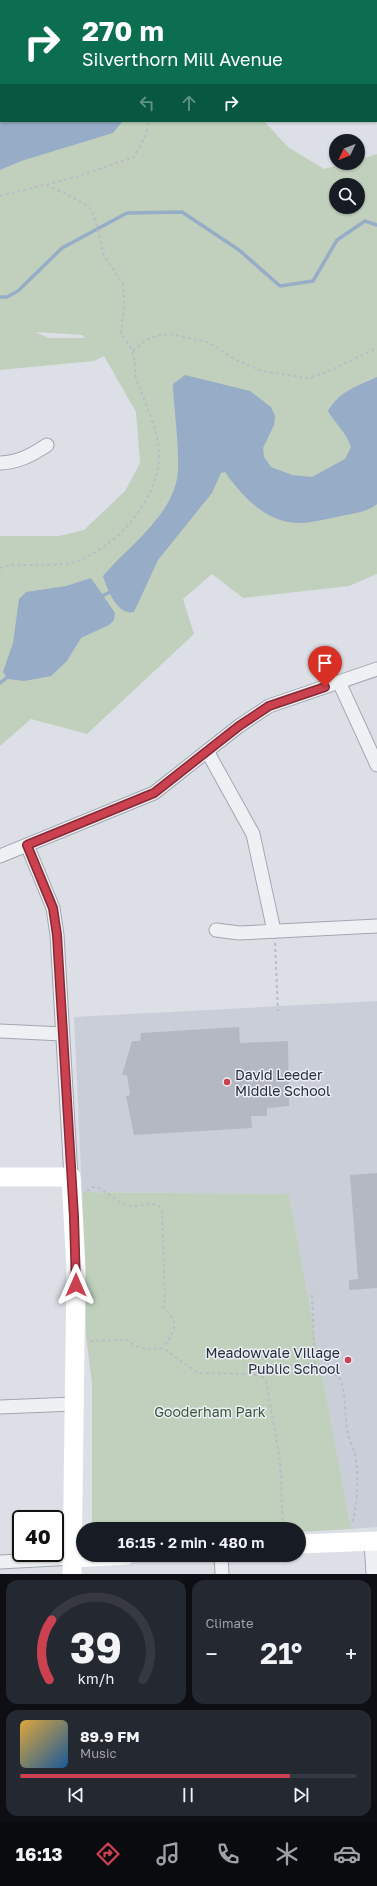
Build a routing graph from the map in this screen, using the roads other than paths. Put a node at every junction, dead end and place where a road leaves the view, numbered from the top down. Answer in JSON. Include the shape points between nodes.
{"nodes":[{"id":1,"x":47,"y":445,"type":"dead end"},
{"id":2,"x":0,"y":463,"type":"edge"},
{"id":3,"x":377,"y":669,"type":"edge"},
{"id":4,"x":339,"y":682,"type":"junction"},
{"id":5,"x":207,"y":751,"type":"junction"},
{"id":6,"x":377,"y":765,"type":"edge"},
{"id":7,"x":27,"y":845,"type":"junction"},
{"id":8,"x":0,"y":856,"type":"edge"},
{"id":9,"x":377,"y":926,"type":"edge"},
{"id":10,"x":216,"y":930,"type":"dead end"},
{"id":11,"x":274,"y":931,"type":"junction"},
{"id":12,"x":0,"y":1031,"type":"edge"},
{"id":13,"x":62,"y":1034,"type":"junction"},
{"id":14,"x":71,"y":1177,"type":"junction"},
{"id":15,"x":0,"y":1178,"type":"edge"},
{"id":16,"x":74,"y":1404,"type":"junction"},
{"id":17,"x":0,"y":1407,"type":"edge"},
{"id":18,"x":374,"y":1541,"type":"edge"},
{"id":19,"x":306,"y":1544,"type":"edge"},
{"id":20,"x":0,"y":1562,"type":"edge"},
{"id":21,"x":92,"y":1562,"type":"edge"},
{"id":22,"x":221,"y":1562,"type":"edge"},
{"id":23,"x":73,"y":1566,"type":"edge"},
{"id":24,"x":222,"y":1574,"type":"edge"},
{"id":25,"x":372,"y":1574,"type":"edge"}],
"edges":[{"from":1,"to":2,"type":"street","via":[[15,462]]},
{"from":3,"to":4,"type":"street"},
{"from":4,"to":5,"type":"street","via":[[269,706]]},
{"from":4,"to":6,"type":"street"},
{"from":5,"to":7,"type":"street","via":[[154,793]]},
{"from":5,"to":11,"type":"street","via":[[253,834]]},
{"from":7,"to":8,"type":"street"},
{"from":7,"to":13,"type":"street","via":[[53,908],[57,935]]},
{"from":9,"to":11,"type":"street"},
{"from":10,"to":11,"type":"street","via":[[239,933]]},
{"from":12,"to":13,"type":"street"},
{"from":13,"to":14,"type":"street"},
{"from":14,"to":15,"type":"street"},
{"from":14,"to":16,"type":"street","via":[[76,1270]]},
{"from":16,"to":17,"type":"street"},
{"from":16,"to":23,"type":"street"},
{"from":18,"to":19,"type":"street"},
{"from":18,"to":25,"type":"street"},
{"from":20,"to":23,"type":"street"},
{"from":21,"to":23,"type":"street"},
{"from":22,"to":24,"type":"street"}]}
